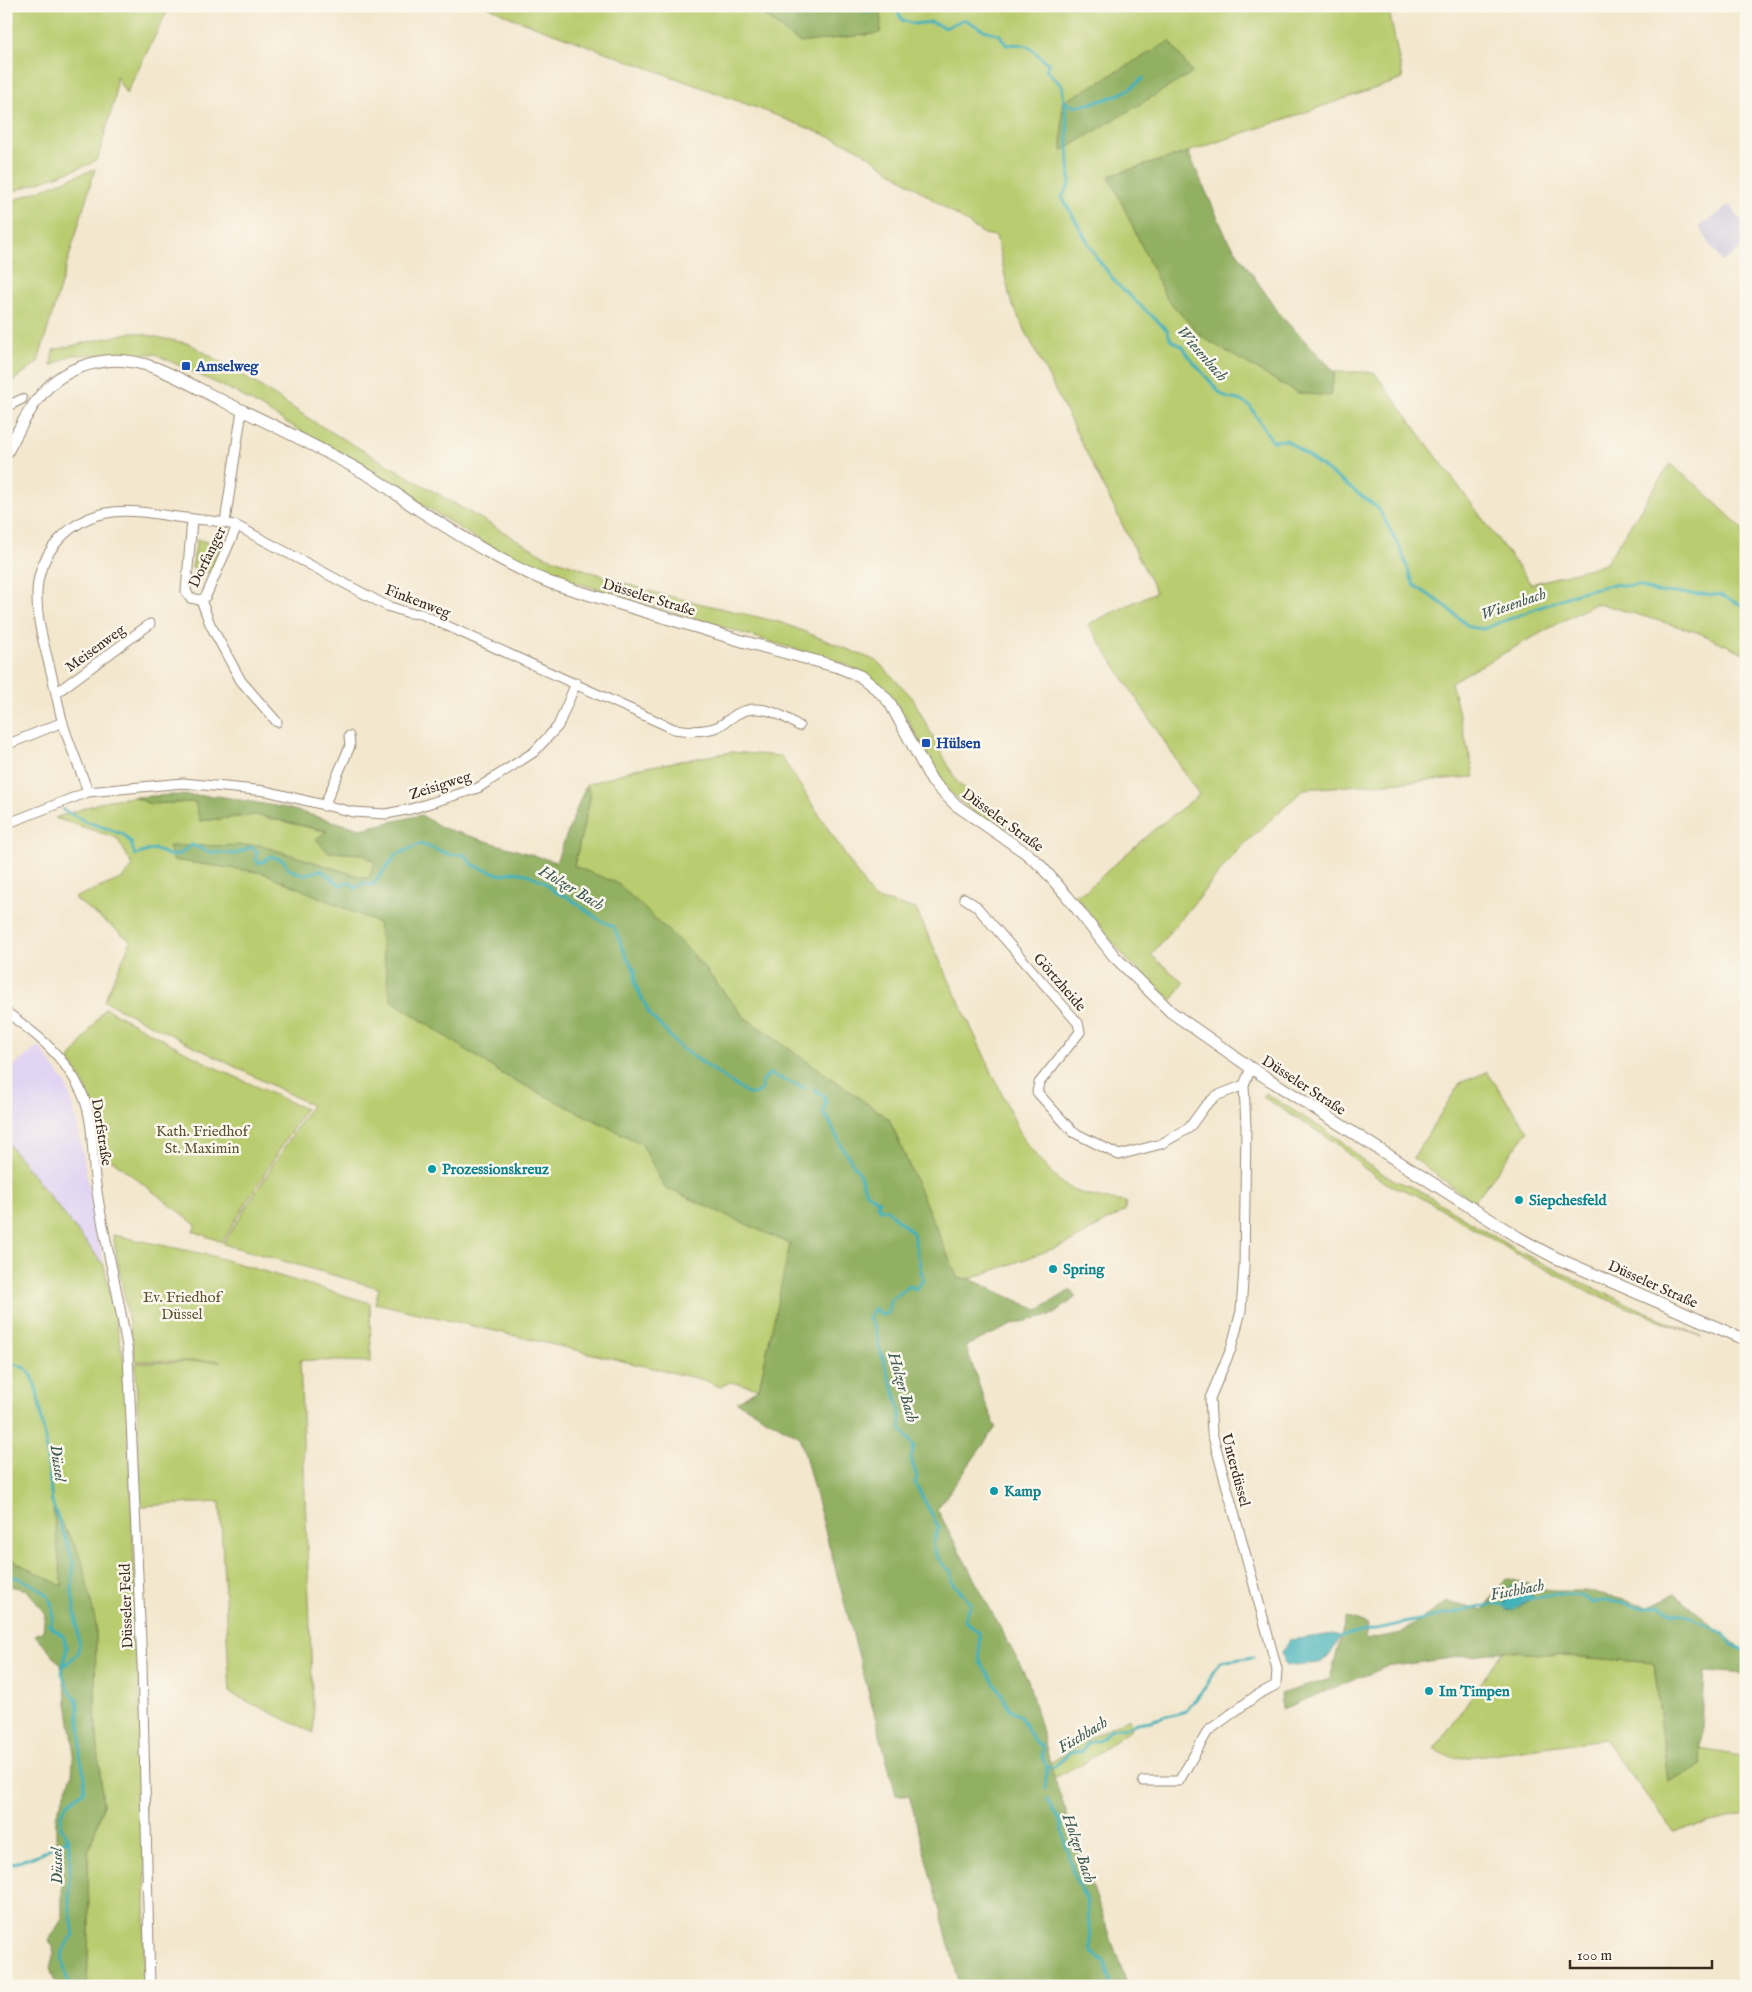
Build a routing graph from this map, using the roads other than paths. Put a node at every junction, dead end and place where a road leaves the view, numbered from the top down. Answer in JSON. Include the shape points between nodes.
{"nodes":[{"id":1,"x":22,"y":399,"type":"dead end"},
{"id":2,"x":6,"y":407,"type":"edge"},
{"id":3,"x":242,"y":410,"type":"junction"},
{"id":4,"x":6,"y":454,"type":"edge"},
{"id":5,"x":192,"y":520,"type":"junction"},
{"id":6,"x":225,"y":522,"type":"junction"},
{"id":7,"x":237,"y":526,"type":"junction"},
{"id":8,"x":201,"y":600,"type":"junction"},
{"id":9,"x":150,"y":624,"type":"dead end"},
{"id":10,"x":576,"y":683,"type":"junction"},
{"id":11,"x":56,"y":692,"type":"junction"},
{"id":12,"x":63,"y":722,"type":"junction"},
{"id":13,"x":277,"y":722,"type":"dead end"},
{"id":14,"x":799,"y":726,"type":"dead end"},
{"id":15,"x":350,"y":736,"type":"dead end"},
{"id":16,"x":6,"y":745,"type":"edge"},
{"id":17,"x":88,"y":792,"type":"junction"},
{"id":18,"x":324,"y":806,"type":"junction"},
{"id":19,"x":6,"y":824,"type":"edge"},
{"id":20,"x":964,"y":898,"type":"dead end"},
{"id":21,"x":6,"y":1012,"type":"edge"},
{"id":22,"x":1251,"y":1068,"type":"junction"},
{"id":23,"x":1244,"y":1085,"type":"junction"},
{"id":24,"x":104,"y":1228,"type":"joint"},
{"id":25,"x":1746,"y":1340,"type":"edge"},
{"id":26,"x":1142,"y":1781,"type":"dead end"},
{"id":27,"x":150,"y":1986,"type":"edge"}],
"edges":[{"from":1,"to":2,"type":"street"},
{"from":3,"to":4,"type":"main road","name":"Düsseler Straße","via":[[146,365],[106,361],[74,370],[38,396]]},
{"from":3,"to":6,"type":"street"},
{"from":3,"to":22,"type":"main road","name":"Düsseler Straße","via":[[374,478],[502,561],[551,584],[860,676],[890,704],[932,781],[956,805],[1040,865],[1145,989],[1171,1012]]},
{"from":5,"to":6,"type":"street","name":"Finkenweg"},
{"from":5,"to":8,"type":"street","name":"Dorfanger","via":[[186,591],[190,598]]},
{"from":5,"to":11,"type":"street","name":"Finkenweg","via":[[140,512],[105,513],[74,526],[52,547],[40,572],[37,597]]},
{"from":6,"to":7,"type":"street","name":"Finkenweg"},
{"from":7,"to":8,"type":"street","name":"Dorfanger","via":[[206,596]]},
{"from":7,"to":10,"type":"street","name":"Finkenweg","via":[[387,606],[409,614],[422,614]]},
{"from":8,"to":13,"type":"street","via":[[210,624],[241,681]]},
{"from":9,"to":11,"type":"street","name":"Meisenweg"},
{"from":10,"to":14,"type":"street","name":"Finkenweg","via":[[674,729],[692,731],[717,727],[739,713],[759,709],[780,714]]},
{"from":10,"to":18,"type":"street","name":"Zeisigweg","via":[[558,726],[534,752],[478,788],[386,814]]},
{"from":11,"to":12,"type":"street","name":"Finkenweg"},
{"from":12,"to":16,"type":"street"},
{"from":12,"to":17,"type":"street","name":"Finkenweg"},
{"from":15,"to":18,"type":"street","via":[[350,746]]},
{"from":17,"to":18,"type":"street","name":"Zeisigweg","via":[[183,783],[266,791]]},
{"from":17,"to":19,"type":"street"},
{"from":20,"to":23,"type":"street","name":"Görtzheide","via":[[976,906],[1078,1023],[1080,1032],[1039,1083],[1037,1092],[1073,1132],[1119,1155],[1161,1144],[1188,1128],[1216,1096]]},
{"from":21,"to":24,"type":"street","name":"Dorfstraße","via":[[54,1049],[81,1092],[89,1119]]},
{"from":22,"to":23,"type":"street"},
{"from":22,"to":25,"type":"main road","name":"Düsseler Straße","via":[[1519,1238],[1554,1257]]},
{"from":23,"to":26,"type":"street","name":"Unterdüssel","via":[[1246,1127],[1241,1311],[1231,1349],[1210,1398],[1212,1433],[1268,1632],[1277,1669],[1276,1685],[1208,1731],[1179,1781]]},
{"from":24,"to":27,"type":"street","name":"Düsseler Feld","via":[[128,1354],[142,1664]]}]}
